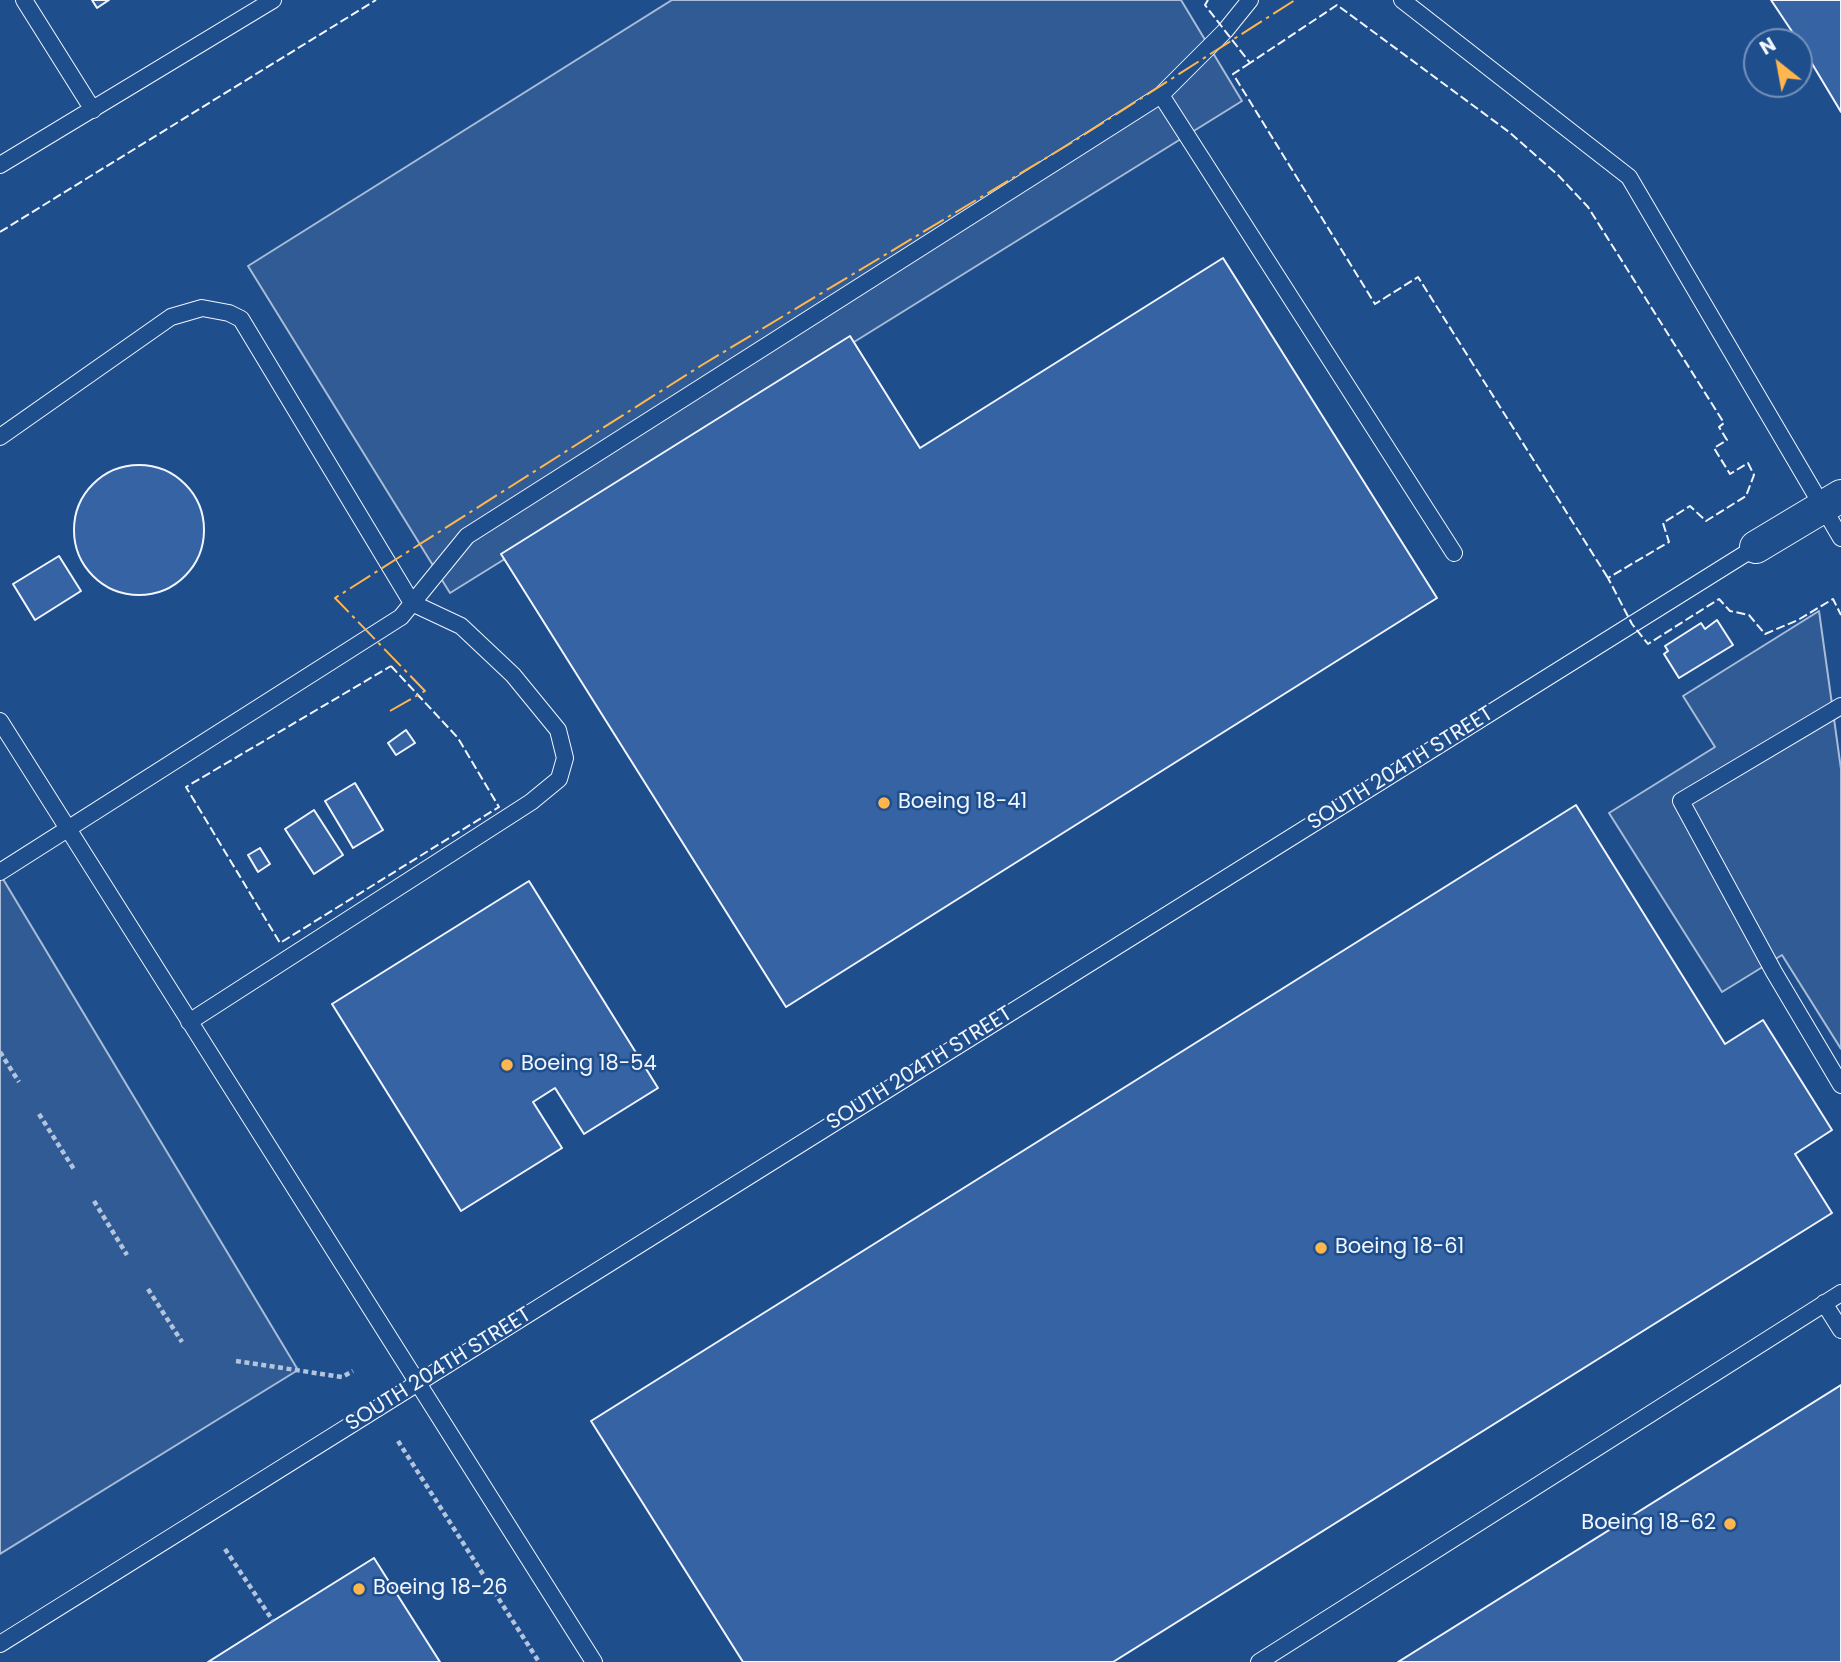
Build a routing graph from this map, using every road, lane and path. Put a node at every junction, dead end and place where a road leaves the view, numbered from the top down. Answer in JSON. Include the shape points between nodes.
{"nodes":[{"id":1,"x":24,"y":0,"type":"edge"},
{"id":2,"x":273,"y":0,"type":"edge"},
{"id":3,"x":1250,"y":0,"type":"edge"},
{"id":4,"x":1402,"y":0,"type":"edge"},
{"id":5,"x":1161,"y":95,"type":"junction"},
{"id":6,"x":93,"y":110,"type":"junction"},
{"id":7,"x":0,"y":165,"type":"edge"},
{"id":8,"x":0,"y":437,"type":"edge"},
{"id":9,"x":1832,"y":502,"type":"edge"},
{"id":10,"x":1841,"y":538,"type":"edge"},
{"id":11,"x":1756,"y":547,"type":"joint"},
{"id":12,"x":1454,"y":553,"type":"dead end"},
{"id":13,"x":412,"y":603,"type":"junction"},
{"id":14,"x":1841,"y":706,"type":"edge"},
{"id":15,"x":0,"y":721,"type":"edge"},
{"id":16,"x":68,"y":831,"type":"junction"},
{"id":17,"x":0,"y":872,"type":"edge"},
{"id":18,"x":188,"y":1022,"type":"junction"},
{"id":19,"x":0,"y":1052,"type":"edge"},
{"id":20,"x":19,"y":1082,"type":"dead end"},
{"id":21,"x":1841,"y":1085,"type":"edge"},
{"id":22,"x":39,"y":1114,"type":"dead end"},
{"id":23,"x":75,"y":1171,"type":"dead end"},
{"id":24,"x":94,"y":1202,"type":"dead end"},
{"id":25,"x":127,"y":1255,"type":"dead end"},
{"id":26,"x":148,"y":1289,"type":"dead end"},
{"id":27,"x":1841,"y":1293,"type":"edge"},
{"id":28,"x":1824,"y":1303,"type":"junction"},
{"id":29,"x":1841,"y":1330,"type":"edge"},
{"id":30,"x":182,"y":1342,"type":"dead end"},
{"id":31,"x":236,"y":1361,"type":"dead end"},
{"id":32,"x":353,"y":1371,"type":"dead end"},
{"id":33,"x":417,"y":1383,"type":"junction"},
{"id":34,"x":398,"y":1441,"type":"dead end"},
{"id":35,"x":225,"y":1549,"type":"dead end"},
{"id":36,"x":272,"y":1621,"type":"dead end"},
{"id":37,"x":0,"y":1643,"type":"edge"},
{"id":38,"x":539,"y":1662,"type":"edge"},
{"id":39,"x":594,"y":1662,"type":"edge"},
{"id":40,"x":1259,"y":1662,"type":"edge"}],
"edges":[{"from":1,"to":6,"type":"lane"},
{"from":2,"to":6,"type":"lane"},
{"from":3,"to":5,"type":"lane"},
{"from":4,"to":9,"type":"lane","via":[[1629,177]]},
{"from":5,"to":12,"type":"lane"},
{"from":5,"to":13,"type":"lane","via":[[467,536]]},
{"from":6,"to":7,"type":"lane"},
{"from":8,"to":13,"type":"lane","via":[[171,317],[202,309],[229,313],[241,319]]},
{"from":9,"to":10,"type":"lane"},
{"from":9,"to":11,"type":"street","name":"SOUTH 204TH STREET"},
{"from":11,"to":33,"type":"lane","name":"SOUTH 204TH STREET"},
{"from":13,"to":16,"type":"lane","via":[[401,617]]},
{"from":13,"to":18,"type":"lane","via":[[461,626],[513,675],[558,730],[565,758],[559,779],[531,802]]},
{"from":14,"to":21,"type":"lane","via":[[1681,801]]},
{"from":15,"to":16,"type":"lane"},
{"from":16,"to":17,"type":"lane"},
{"from":16,"to":18,"type":"lane"},
{"from":18,"to":33,"type":"lane"},
{"from":19,"to":20,"type":"path"},
{"from":22,"to":23,"type":"path"},
{"from":24,"to":25,"type":"path"},
{"from":26,"to":30,"type":"path"},
{"from":27,"to":28,"type":"lane"},
{"from":28,"to":29,"type":"lane"},
{"from":28,"to":40,"type":"lane"},
{"from":31,"to":32,"type":"path","via":[[342,1377]]},
{"from":33,"to":37,"type":"lane","name":"SOUTH 204TH STREET"},
{"from":33,"to":39,"type":"lane"},
{"from":34,"to":38,"type":"path"},
{"from":35,"to":36,"type":"path"}]}
